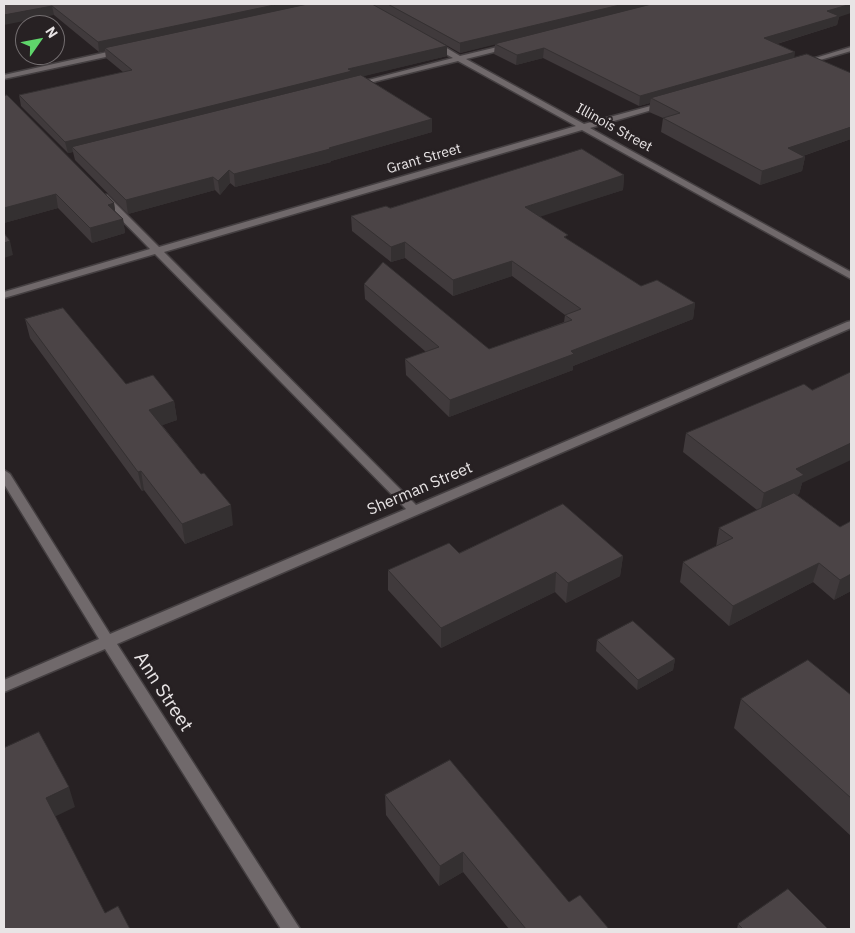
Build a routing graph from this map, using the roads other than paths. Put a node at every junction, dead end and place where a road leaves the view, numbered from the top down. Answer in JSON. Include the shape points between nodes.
{"nodes":[{"id":1,"x":428,"y":40,"type":"edge"},
{"id":2,"x":516,"y":44,"type":"edge"},
{"id":3,"x":851,"y":49,"type":"edge"},
{"id":4,"x":128,"y":50,"type":"edge"},
{"id":5,"x":460,"y":58,"type":"junction"},
{"id":6,"x":794,"y":66,"type":"edge"},
{"id":7,"x":4,"y":77,"type":"edge"},
{"id":8,"x":344,"y":87,"type":"edge"},
{"id":9,"x":679,"y":99,"type":"edge"},
{"id":10,"x":583,"y":127,"type":"junction"},
{"id":11,"x":98,"y":191,"type":"edge"},
{"id":12,"x":157,"y":250,"type":"junction"},
{"id":13,"x":851,"y":276,"type":"edge"},
{"id":14,"x":4,"y":295,"type":"edge"},
{"id":15,"x":851,"y":324,"type":"edge"},
{"id":16,"x":4,"y":474,"type":"edge"},
{"id":17,"x":414,"y":510,"type":"junction"},
{"id":18,"x":106,"y":641,"type":"junction"},
{"id":19,"x":4,"y":686,"type":"edge"},
{"id":20,"x":292,"y":929,"type":"edge"}],
"edges":[{"from":1,"to":5,"type":"street","name":"Illinois Street"},
{"from":2,"to":5,"type":"street"},
{"from":3,"to":6,"type":"street"},
{"from":4,"to":7,"type":"street"},
{"from":5,"to":8,"type":"street"},
{"from":5,"to":10,"type":"street","name":"Illinois Street"},
{"from":9,"to":10,"type":"street","name":"Grant Street"},
{"from":10,"to":12,"type":"street","name":"Grant Street"},
{"from":10,"to":13,"type":"street","name":"Illinois Street"},
{"from":11,"to":12,"type":"street"},
{"from":12,"to":14,"type":"street","name":"Grant Street"},
{"from":12,"to":17,"type":"street"},
{"from":15,"to":17,"type":"street","name":"Sherman Street"},
{"from":16,"to":18,"type":"street","name":"Ann Street"},
{"from":17,"to":18,"type":"street","name":"Sherman Street"},
{"from":18,"to":19,"type":"street","name":"Sherman Street"},
{"from":18,"to":20,"type":"street","name":"Ann Street"}]}
